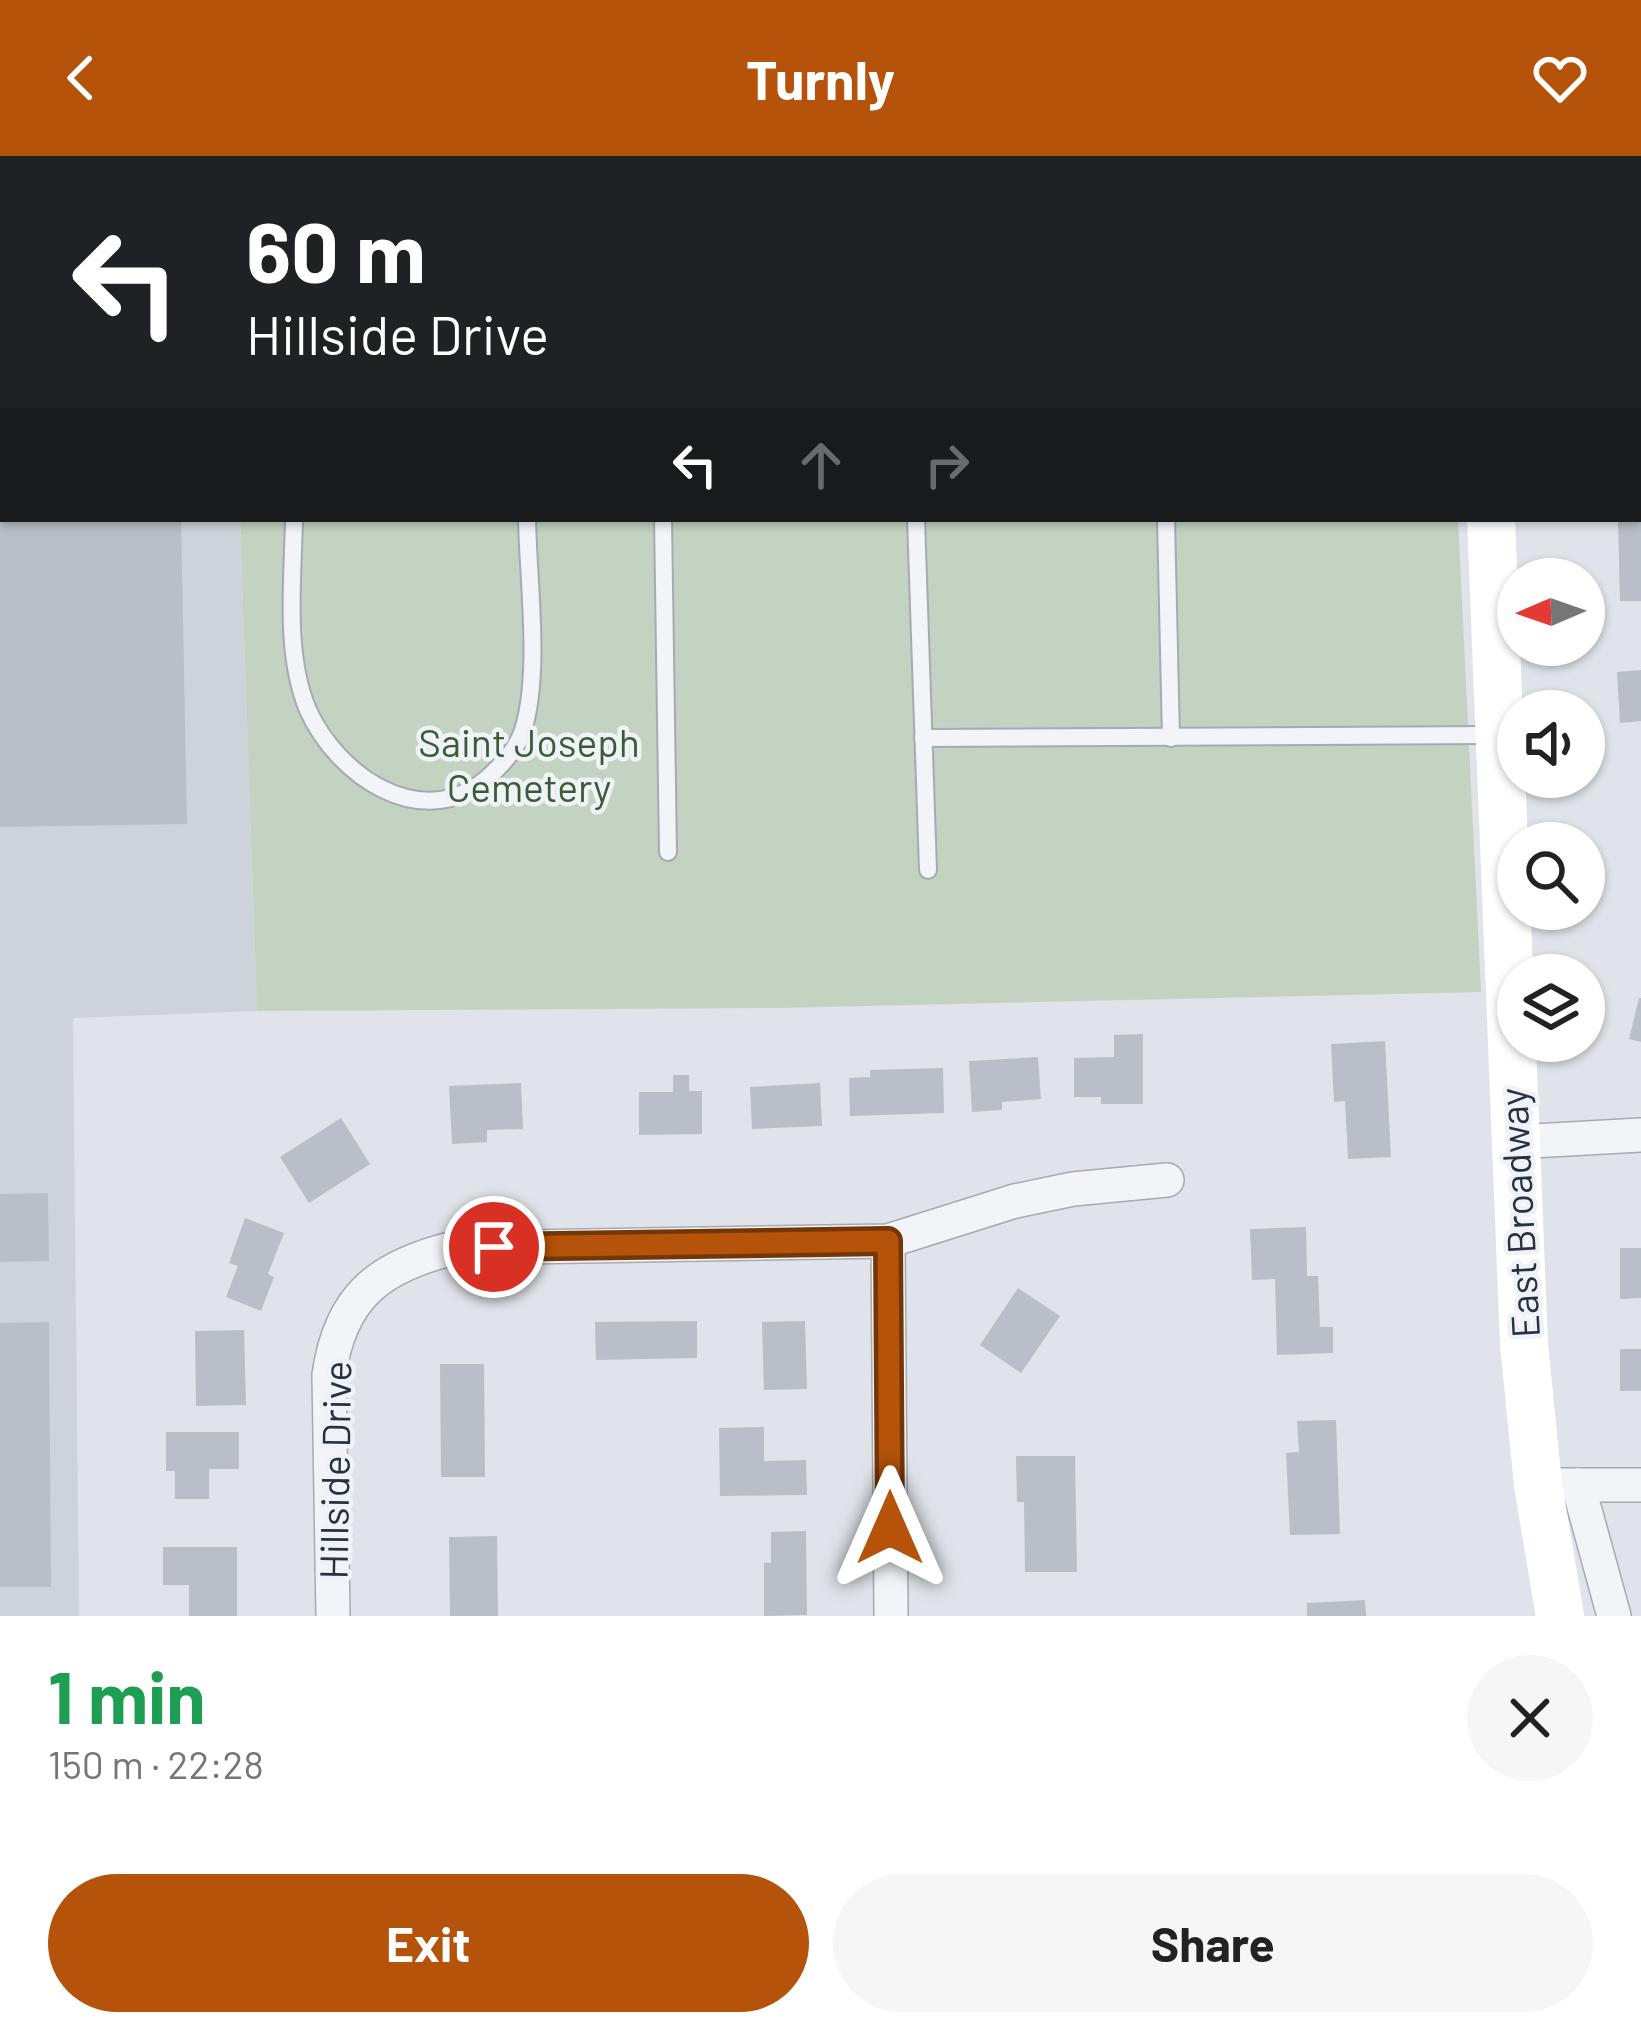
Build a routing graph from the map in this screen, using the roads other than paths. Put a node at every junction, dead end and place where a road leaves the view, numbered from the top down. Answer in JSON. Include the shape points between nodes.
{"nodes":[{"id":1,"x":294,"y":522,"type":"edge"},
{"id":2,"x":527,"y":522,"type":"edge"},
{"id":3,"x":663,"y":522,"type":"edge"},
{"id":4,"x":916,"y":522,"type":"edge"},
{"id":5,"x":1166,"y":522,"type":"edge"},
{"id":6,"x":1491,"y":522,"type":"edge"},
{"id":7,"x":1498,"y":690,"type":"edge"},
{"id":8,"x":1497,"y":735,"type":"edge"},
{"id":9,"x":923,"y":738,"type":"junction"},
{"id":10,"x":1172,"y":738,"type":"junction"},
{"id":11,"x":1502,"y":798,"type":"edge"},
{"id":12,"x":668,"y":852,"type":"dead end"},
{"id":13,"x":928,"y":870,"type":"dead end"},
{"id":14,"x":1641,"y":1135,"type":"edge"},
{"id":15,"x":1514,"y":1142,"type":"junction"},
{"id":16,"x":1167,"y":1180,"type":"dead end"},
{"id":17,"x":888,"y":1241,"type":"junction"},
{"id":18,"x":1558,"y":1485,"type":"junction"},
{"id":19,"x":1641,"y":1485,"type":"edge"},
{"id":20,"x":333,"y":1616,"type":"edge"},
{"id":21,"x":891,"y":1616,"type":"edge"},
{"id":22,"x":1560,"y":1616,"type":"edge"},
{"id":23,"x":1613,"y":1616,"type":"edge"}],
"edges":[{"from":1,"to":2,"type":"lane","via":[[296,657],[306,706],[327,746],[358,777],[393,795],[433,801],[470,792],[523,733]]},
{"from":3,"to":12,"type":"lane"},
{"from":4,"to":9,"type":"lane"},
{"from":5,"to":10,"type":"lane"},
{"from":6,"to":7,"type":"main road","name":"East Broadway"},
{"from":8,"to":10,"type":"lane"},
{"from":9,"to":10,"type":"lane"},
{"from":9,"to":13,"type":"lane"},
{"from":11,"to":15,"type":"main road","name":"East Broadway"},
{"from":14,"to":15,"type":"street"},
{"from":15,"to":18,"type":"main road","name":"East Broadway","via":[[1524,1344]]},
{"from":16,"to":17,"type":"street","name":"Hillside Drive","via":[[1015,1201]]},
{"from":17,"to":20,"type":"street","name":"Hillside Drive","via":[[454,1247],[386,1272],[361,1293],[333,1349]]},
{"from":17,"to":21,"type":"street"},
{"from":18,"to":19,"type":"street"},
{"from":18,"to":22,"type":"main road","name":"East Broadway"},
{"from":18,"to":23,"type":"street","name":"East Broadway"}]}
